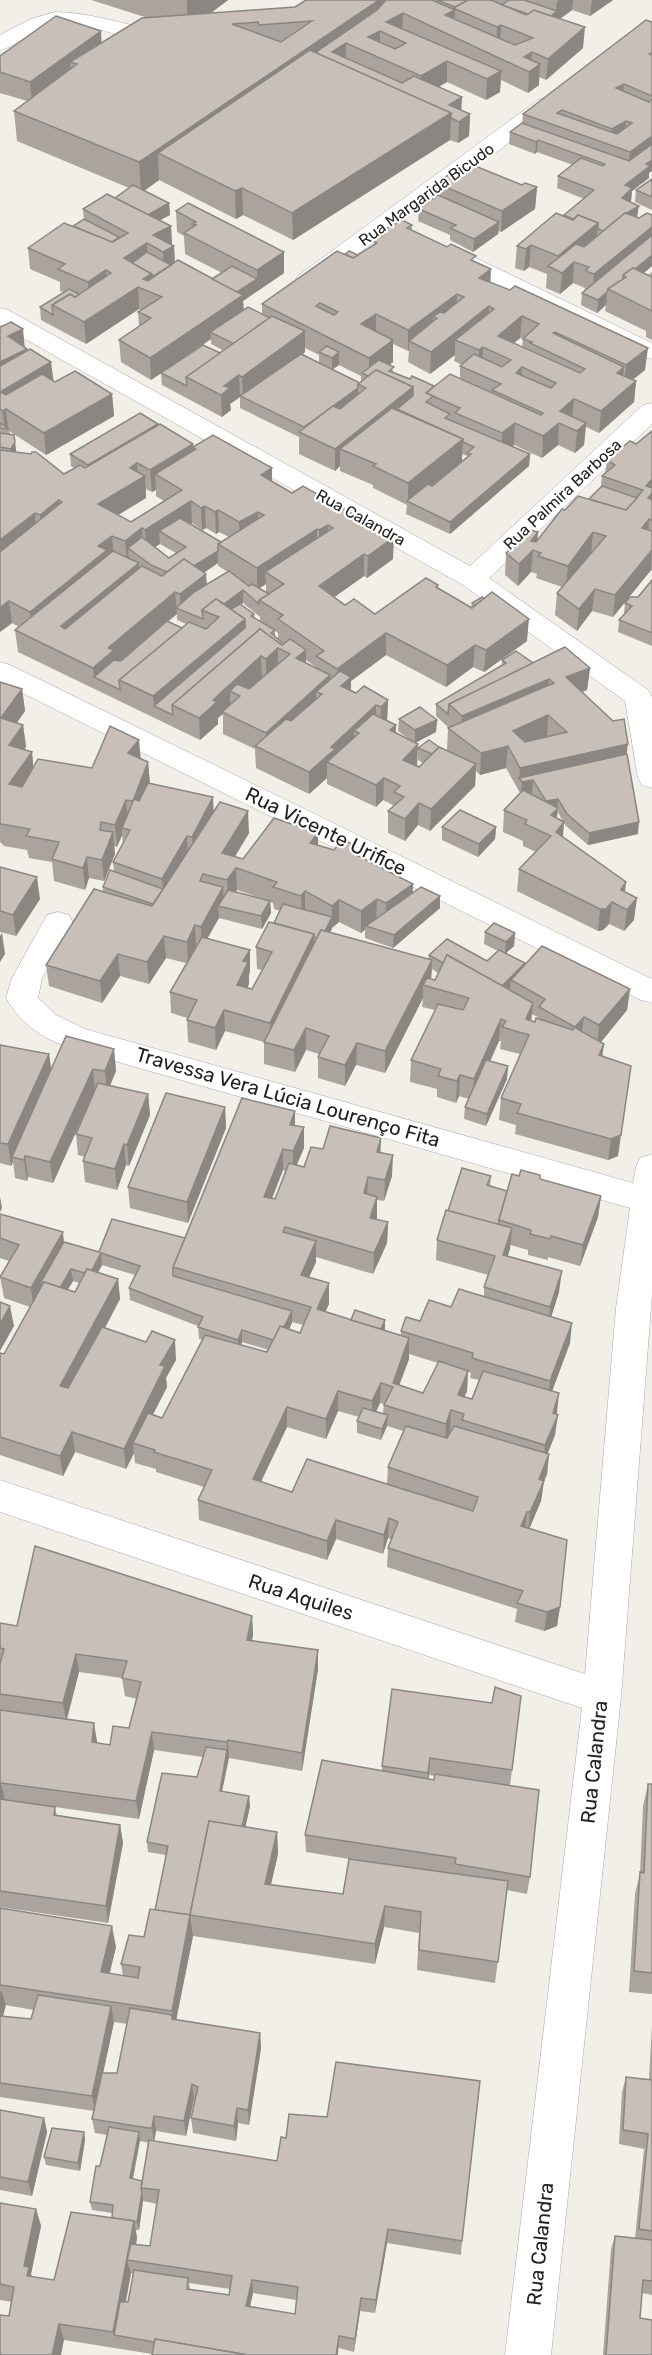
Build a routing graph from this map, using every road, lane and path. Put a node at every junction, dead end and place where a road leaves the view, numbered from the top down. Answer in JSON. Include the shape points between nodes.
{"nodes":[{"id":1,"x":184,"y":32,"type":"edge"},
{"id":2,"x":0,"y":44,"type":"edge"},
{"id":3,"x":566,"y":89,"type":"edge"},
{"id":4,"x":408,"y":232,"type":"junction"},
{"id":5,"x":291,"y":291,"type":"edge"},
{"id":6,"x":0,"y":315,"type":"edge"},
{"id":7,"x":652,"y":352,"type":"edge"},
{"id":8,"x":652,"y":410,"type":"edge"},
{"id":9,"x":472,"y":579,"type":"junction"},
{"id":10,"x":0,"y":670,"type":"edge"},
{"id":11,"x":645,"y":699,"type":"edge"},
{"id":12,"x":652,"y":778,"type":"edge"},
{"id":13,"x":58,"y":922,"type":"dead end"},
{"id":14,"x":652,"y":992,"type":"edge"},
{"id":15,"x":652,"y":1167,"type":"edge"},
{"id":16,"x":647,"y":1200,"type":"junction"},
{"id":17,"x":642,"y":1308,"type":"edge"},
{"id":18,"x":0,"y":1496,"type":"edge"},
{"id":19,"x":602,"y":1697,"type":"junction"},
{"id":20,"x":528,"y":2355,"type":"edge"}],
"edges":[{"from":1,"to":2,"type":"street","via":[[149,36],[74,18],[55,18]]},
{"from":3,"to":4,"type":"street","name":"Rua Margarida Bicudo"},
{"from":4,"to":5,"type":"street","name":"Rua Margarida Bicudo"},
{"from":4,"to":7,"type":"street"},
{"from":6,"to":9,"type":"street","name":"Rua Calandra"},
{"from":8,"to":9,"type":"street","name":"Rua Palmira Barbosa"},
{"from":9,"to":11,"type":"street","name":"Rua Calandra"},
{"from":10,"to":14,"type":"street","name":"Rua Vicente Urifice"},
{"from":11,"to":12,"type":"street","name":"Rua Calandra"},
{"from":13,"to":16,"type":"street","name":"Travessa Vera Lúcia Lourenço Fita","via":[[27,978],[22,998],[30,1012],[47,1025],[76,1038]]},
{"from":15,"to":16,"type":"street","name":"Rua Calandra"},
{"from":16,"to":17,"type":"street","name":"Rua Calandra"},
{"from":17,"to":19,"type":"street","name":"Rua Calandra"},
{"from":18,"to":19,"type":"street","name":"Rua Aquiles"},
{"from":19,"to":20,"type":"street","name":"Rua Calandra"}]}
